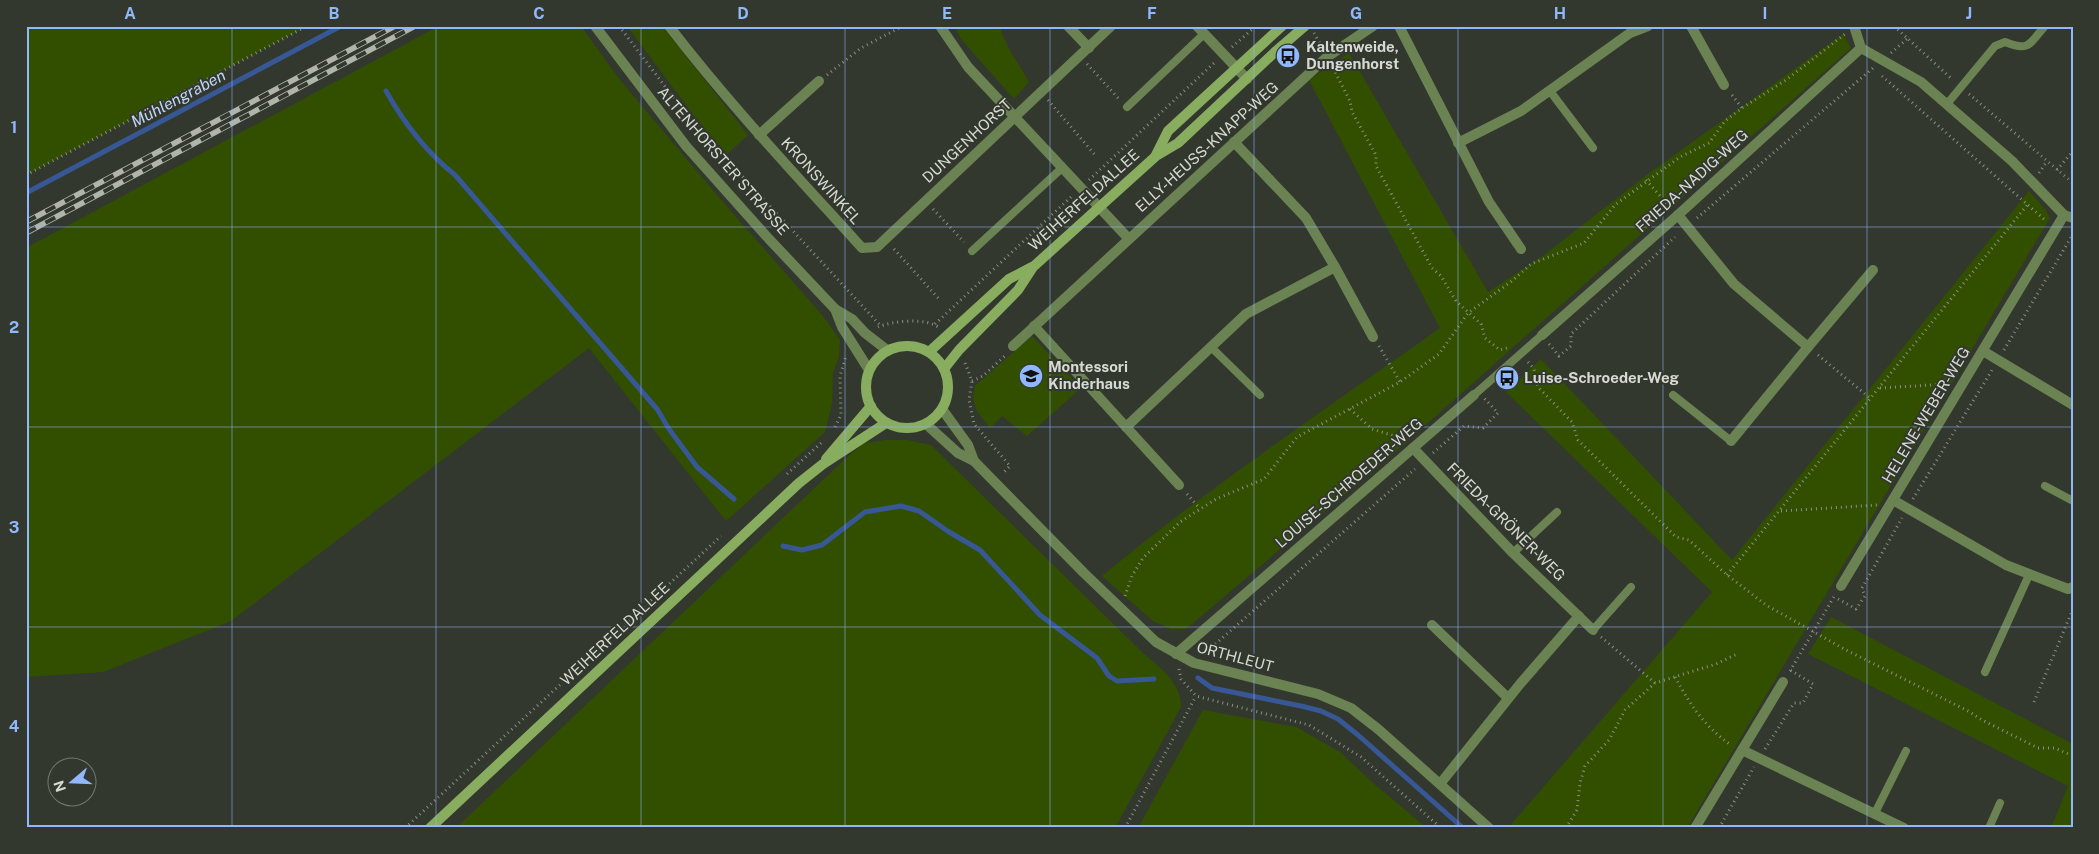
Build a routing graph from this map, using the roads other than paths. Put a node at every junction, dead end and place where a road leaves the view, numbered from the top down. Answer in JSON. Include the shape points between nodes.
{"nodes":[{"id":1,"x":595,"y":26,"type":"edge"},
{"id":2,"x":669,"y":26,"type":"edge"},
{"id":3,"x":940,"y":26,"type":"edge"},
{"id":4,"x":1068,"y":26,"type":"edge"},
{"id":5,"x":1112,"y":26,"type":"edge"},
{"id":6,"x":1197,"y":26,"type":"edge"},
{"id":7,"x":1282,"y":26,"type":"edge"},
{"id":8,"x":1305,"y":26,"type":"edge"},
{"id":9,"x":1372,"y":26,"type":"edge"},
{"id":10,"x":1399,"y":26,"type":"edge"},
{"id":11,"x":1648,"y":26,"type":"edge"},
{"id":12,"x":1691,"y":26,"type":"edge"},
{"id":13,"x":1854,"y":26,"type":"edge"},
{"id":14,"x":2045,"y":26,"type":"edge"},
{"id":15,"x":1204,"y":34,"type":"junction"},
{"id":16,"x":1089,"y":48,"type":"junction"},
{"id":17,"x":1859,"y":51,"type":"junction"},
{"id":18,"x":1236,"y":69,"type":"junction"},
{"id":19,"x":1247,"y":79,"type":"junction"},
{"id":20,"x":819,"y":81,"type":"road end"},
{"id":21,"x":1724,"y":85,"type":"road end"},
{"id":22,"x":1550,"y":91,"type":"junction"},
{"id":23,"x":1947,"y":104,"type":"junction"},
{"id":24,"x":1127,"y":107,"type":"road end"},
{"id":25,"x":1015,"y":117,"type":"junction"},
{"id":26,"x":759,"y":134,"type":"junction"},
{"id":27,"x":1234,"y":142,"type":"junction"},
{"id":28,"x":1458,"y":143,"type":"junction"},
{"id":29,"x":1593,"y":148,"type":"dead end"},
{"id":30,"x":1156,"y":156,"type":"junction"},
{"id":31,"x":1062,"y":168,"type":"junction"},
{"id":32,"x":1099,"y":207,"type":"junction"},
{"id":33,"x":1678,"y":215,"type":"junction"},
{"id":34,"x":2069,"y":216,"type":"edge"},
{"id":35,"x":1128,"y":238,"type":"junction"},
{"id":36,"x":862,"y":248,"type":"joint"},
{"id":37,"x":1521,"y":249,"type":"dead end"},
{"id":38,"x":972,"y":251,"type":"road end"},
{"id":39,"x":1033,"y":267,"type":"junction"},
{"id":40,"x":1335,"y":268,"type":"junction"},
{"id":41,"x":1873,"y":270,"type":"dead end"},
{"id":42,"x":835,"y":309,"type":"junction"},
{"id":43,"x":1034,"y":326,"type":"junction"},
{"id":44,"x":1542,"y":335,"type":"joint"},
{"id":45,"x":1373,"y":337,"type":"road end"},
{"id":46,"x":1013,"y":346,"type":"road end"},
{"id":47,"x":1211,"y":347,"type":"junction"},
{"id":48,"x":1808,"y":347,"type":"junction"},
{"id":49,"x":887,"y":350,"type":"junction"},
{"id":50,"x":1983,"y":351,"type":"junction"},
{"id":51,"x":929,"y":352,"type":"junction"},
{"id":52,"x":944,"y":369,"type":"junction"},
{"id":53,"x":869,"y":370,"type":"junction"},
{"id":54,"x":1476,"y":393,"type":"joint"},
{"id":55,"x":1260,"y":395,"type":"dead end"},
{"id":56,"x":1673,"y":395,"type":"dead end"},
{"id":57,"x":2073,"y":405,"type":"edge"},
{"id":58,"x":870,"y":406,"type":"junction"},
{"id":59,"x":942,"y":409,"type":"junction"},
{"id":60,"x":886,"y":422,"type":"junction"},
{"id":61,"x":926,"y":424,"type":"junction"},
{"id":62,"x":1126,"y":426,"type":"junction"},
{"id":63,"x":1731,"y":441,"type":"joint"},
{"id":64,"x":1413,"y":448,"type":"junction"},
{"id":65,"x":974,"y":461,"type":"junction"},
{"id":66,"x":823,"y":464,"type":"junction"},
{"id":67,"x":1179,"y":485,"type":"road end"},
{"id":68,"x":2044,"y":486,"type":"dead end"},
{"id":69,"x":1893,"y":500,"type":"junction"},
{"id":70,"x":2073,"y":501,"type":"edge"},
{"id":71,"x":1557,"y":512,"type":"dead end"},
{"id":72,"x":1513,"y":553,"type":"junction"},
{"id":73,"x":2029,"y":575,"type":"junction"},
{"id":74,"x":1841,"y":586,"type":"road end"},
{"id":75,"x":2073,"y":587,"type":"edge"},
{"id":76,"x":1631,"y":588,"type":"dead end"},
{"id":77,"x":1579,"y":616,"type":"junction"},
{"id":78,"x":1432,"y":625,"type":"dead end"},
{"id":79,"x":1593,"y":630,"type":"joint"},
{"id":80,"x":1176,"y":654,"type":"junction"},
{"id":81,"x":1986,"y":672,"type":"dead end"},
{"id":82,"x":1783,"y":682,"type":"road end"},
{"id":83,"x":1508,"y":698,"type":"junction"},
{"id":84,"x":1742,"y":750,"type":"junction"},
{"id":85,"x":1906,"y":751,"type":"dead end"},
{"id":86,"x":1440,"y":784,"type":"junction"},
{"id":87,"x":2000,"y":803,"type":"dead end"},
{"id":88,"x":1875,"y":814,"type":"junction"},
{"id":89,"x":430,"y":828,"type":"edge"},
{"id":90,"x":1489,"y":828,"type":"edge"},
{"id":91,"x":1695,"y":828,"type":"edge"},
{"id":92,"x":1904,"y":828,"type":"edge"},
{"id":93,"x":1990,"y":828,"type":"edge"}],
"edges":[{"from":1,"to":42,"type":"street","name":"ALTENHORSTER STRASSE","via":[[686,146]]},
{"from":2,"to":26,"type":"street","name":"KRONSWINKEL"},
{"from":3,"to":25,"type":"street","via":[[968,67]]},
{"from":4,"to":16,"type":"street"},
{"from":5,"to":16,"type":"street","name":"DUNGENHORST"},
{"from":6,"to":15,"type":"street"},
{"from":7,"to":18,"type":"main road","name":"WEIHERFELDALLEE"},
{"from":8,"to":19,"type":"main road","name":"WEIHERFELDALLEE"},
{"from":9,"to":27,"type":"street","name":"ELLY-HEUSS-KNAPP-WEG","via":[[1327,57]]},
{"from":10,"to":28,"type":"street"},
{"from":11,"to":22,"type":"street","via":[[1630,33]]},
{"from":12,"to":21,"type":"street"},
{"from":13,"to":17,"type":"street"},
{"from":14,"to":23,"type":"lane","via":[[2028,45],[2019,48],[2004,42],[1995,46]]},
{"from":15,"to":18,"type":"street"},
{"from":15,"to":24,"type":"lane"},
{"from":16,"to":25,"type":"street","name":"DUNGENHORST"},
{"from":17,"to":23,"type":"street","via":[[1883,60],[1922,82]]},
{"from":17,"to":33,"type":"street","name":"FRIEDA-NADIG-WEG"},
{"from":18,"to":19,"type":"street"},
{"from":18,"to":30,"type":"main road","name":"WEIHERFELDALLEE","via":[[1168,131]]},
{"from":19,"to":30,"type":"main road","name":"WEIHERFELDALLEE","via":[[1178,143]]},
{"from":20,"to":26,"type":"street","name":"KRONSWINKEL"},
{"from":22,"to":28,"type":"street","via":[[1521,111]]},
{"from":22,"to":29,"type":"lane"},
{"from":23,"to":34,"type":"street"},
{"from":25,"to":31,"type":"street"},
{"from":25,"to":36,"type":"street","name":"DUNGENHORST","via":[[877,247]]},
{"from":26,"to":36,"type":"street","name":"KRONSWINKEL"},
{"from":27,"to":35,"type":"street","name":"ELLY-HEUSS-KNAPP-WEG"},
{"from":27,"to":40,"type":"street","via":[[1306,218]]},
{"from":28,"to":37,"type":"street","via":[[1489,202]]},
{"from":30,"to":32,"type":"main road","name":"WEIHERFELDALLEE"},
{"from":31,"to":32,"type":"street"},
{"from":31,"to":38,"type":"lane"},
{"from":32,"to":35,"type":"street"},
{"from":32,"to":39,"type":"main road","name":"WEIHERFELDALLEE"},
{"from":33,"to":44,"type":"street","name":"FRIEDA-NADIG-WEG"},
{"from":33,"to":48,"type":"street","via":[[1734,284]]},
{"from":34,"to":50,"type":"street","name":"HELENE-WEBER-WEG","via":[[2056,229]]},
{"from":35,"to":43,"type":"street","name":"ELLY-HEUSS-KNAPP-WEG"},
{"from":39,"to":51,"type":"main road","name":"WEIHERFELDALLEE","via":[[1009,279]]},
{"from":39,"to":52,"type":"main road","name":"WEIHERFELDALLEE","via":[[1018,290]]},
{"from":40,"to":45,"type":"street"},
{"from":40,"to":47,"type":"street","via":[[1246,314]]},
{"from":41,"to":48,"type":"street"},
{"from":42,"to":49,"type":"street","name":"ALTENHORSTER STRASSE","via":[[852,319]]},
{"from":42,"to":53,"type":"street","name":"ALTENHORSTER STRASSE","via":[[842,327]]},
{"from":43,"to":46,"type":"street","name":"ELLY-HEUSS-KNAPP-WEG"},
{"from":43,"to":62,"type":"street"},
{"from":44,"to":54,"type":"lane","name":"LOUISE-SCHROEDER-WEG"},
{"from":47,"to":55,"type":"lane"},
{"from":47,"to":62,"type":"street"},
{"from":48,"to":63,"type":"street"},
{"from":49,"to":51,"type":"main road","via":[[908,346]]},
{"from":49,"to":53,"type":"main road"},
{"from":50,"to":57,"type":"street"},
{"from":50,"to":69,"type":"street","name":"HELENE-WEBER-WEG"},
{"from":51,"to":52,"type":"main road"},
{"from":52,"to":59,"type":"main road","via":[[948,396]]},
{"from":53,"to":58,"type":"main road","via":[[866,388]]},
{"from":54,"to":64,"type":"street","name":"LOUISE-SCHROEDER-WEG"},
{"from":56,"to":63,"type":"lane"},
{"from":58,"to":60,"type":"main road"},
{"from":58,"to":66,"type":"main road","name":"WEIHERFELDALLEE"},
{"from":59,"to":61,"type":"main road"},
{"from":59,"to":65,"type":"street","name":"ORTHLEUT","via":[[968,445]]},
{"from":60,"to":61,"type":"main road","via":[[898,428]]},
{"from":60,"to":66,"type":"main road","name":"WEIHERFELDALLEE"},
{"from":61,"to":65,"type":"street","name":"ORTHLEUT","via":[[958,452]]},
{"from":62,"to":67,"type":"street"},
{"from":64,"to":72,"type":"street","name":"FRIEDA-GRÖNER-WEG"},
{"from":64,"to":80,"type":"street","name":"LOUISE-SCHROEDER-WEG"},
{"from":65,"to":80,"type":"street","name":"ORTHLEUT","via":[[1121,610],[1156,642]]},
{"from":66,"to":89,"type":"main road","name":"WEIHERFELDALLEE"},
{"from":68,"to":70,"type":"lane"},
{"from":69,"to":73,"type":"street"},
{"from":69,"to":74,"type":"street","name":"HELENE-WEBER-WEG"},
{"from":71,"to":72,"type":"lane"},
{"from":72,"to":77,"type":"street","name":"FRIEDA-GRÖNER-WEG"},
{"from":73,"to":75,"type":"street","via":[[2068,590]]},
{"from":73,"to":81,"type":"lane"},
{"from":76,"to":79,"type":"lane"},
{"from":77,"to":79,"type":"street","name":"FRIEDA-GRÖNER-WEG"},
{"from":77,"to":83,"type":"street"},
{"from":78,"to":83,"type":"street"},
{"from":80,"to":86,"type":"street","name":"ORTHLEUT","via":[[1194,663],[1318,694],[1351,708]]},
{"from":82,"to":84,"type":"street"},
{"from":83,"to":86,"type":"street"},
{"from":84,"to":88,"type":"street"},
{"from":84,"to":91,"type":"street"},
{"from":85,"to":88,"type":"lane"},
{"from":86,"to":90,"type":"street","name":"ORTHLEUT"},
{"from":87,"to":93,"type":"lane"},
{"from":88,"to":92,"type":"street"}]}
